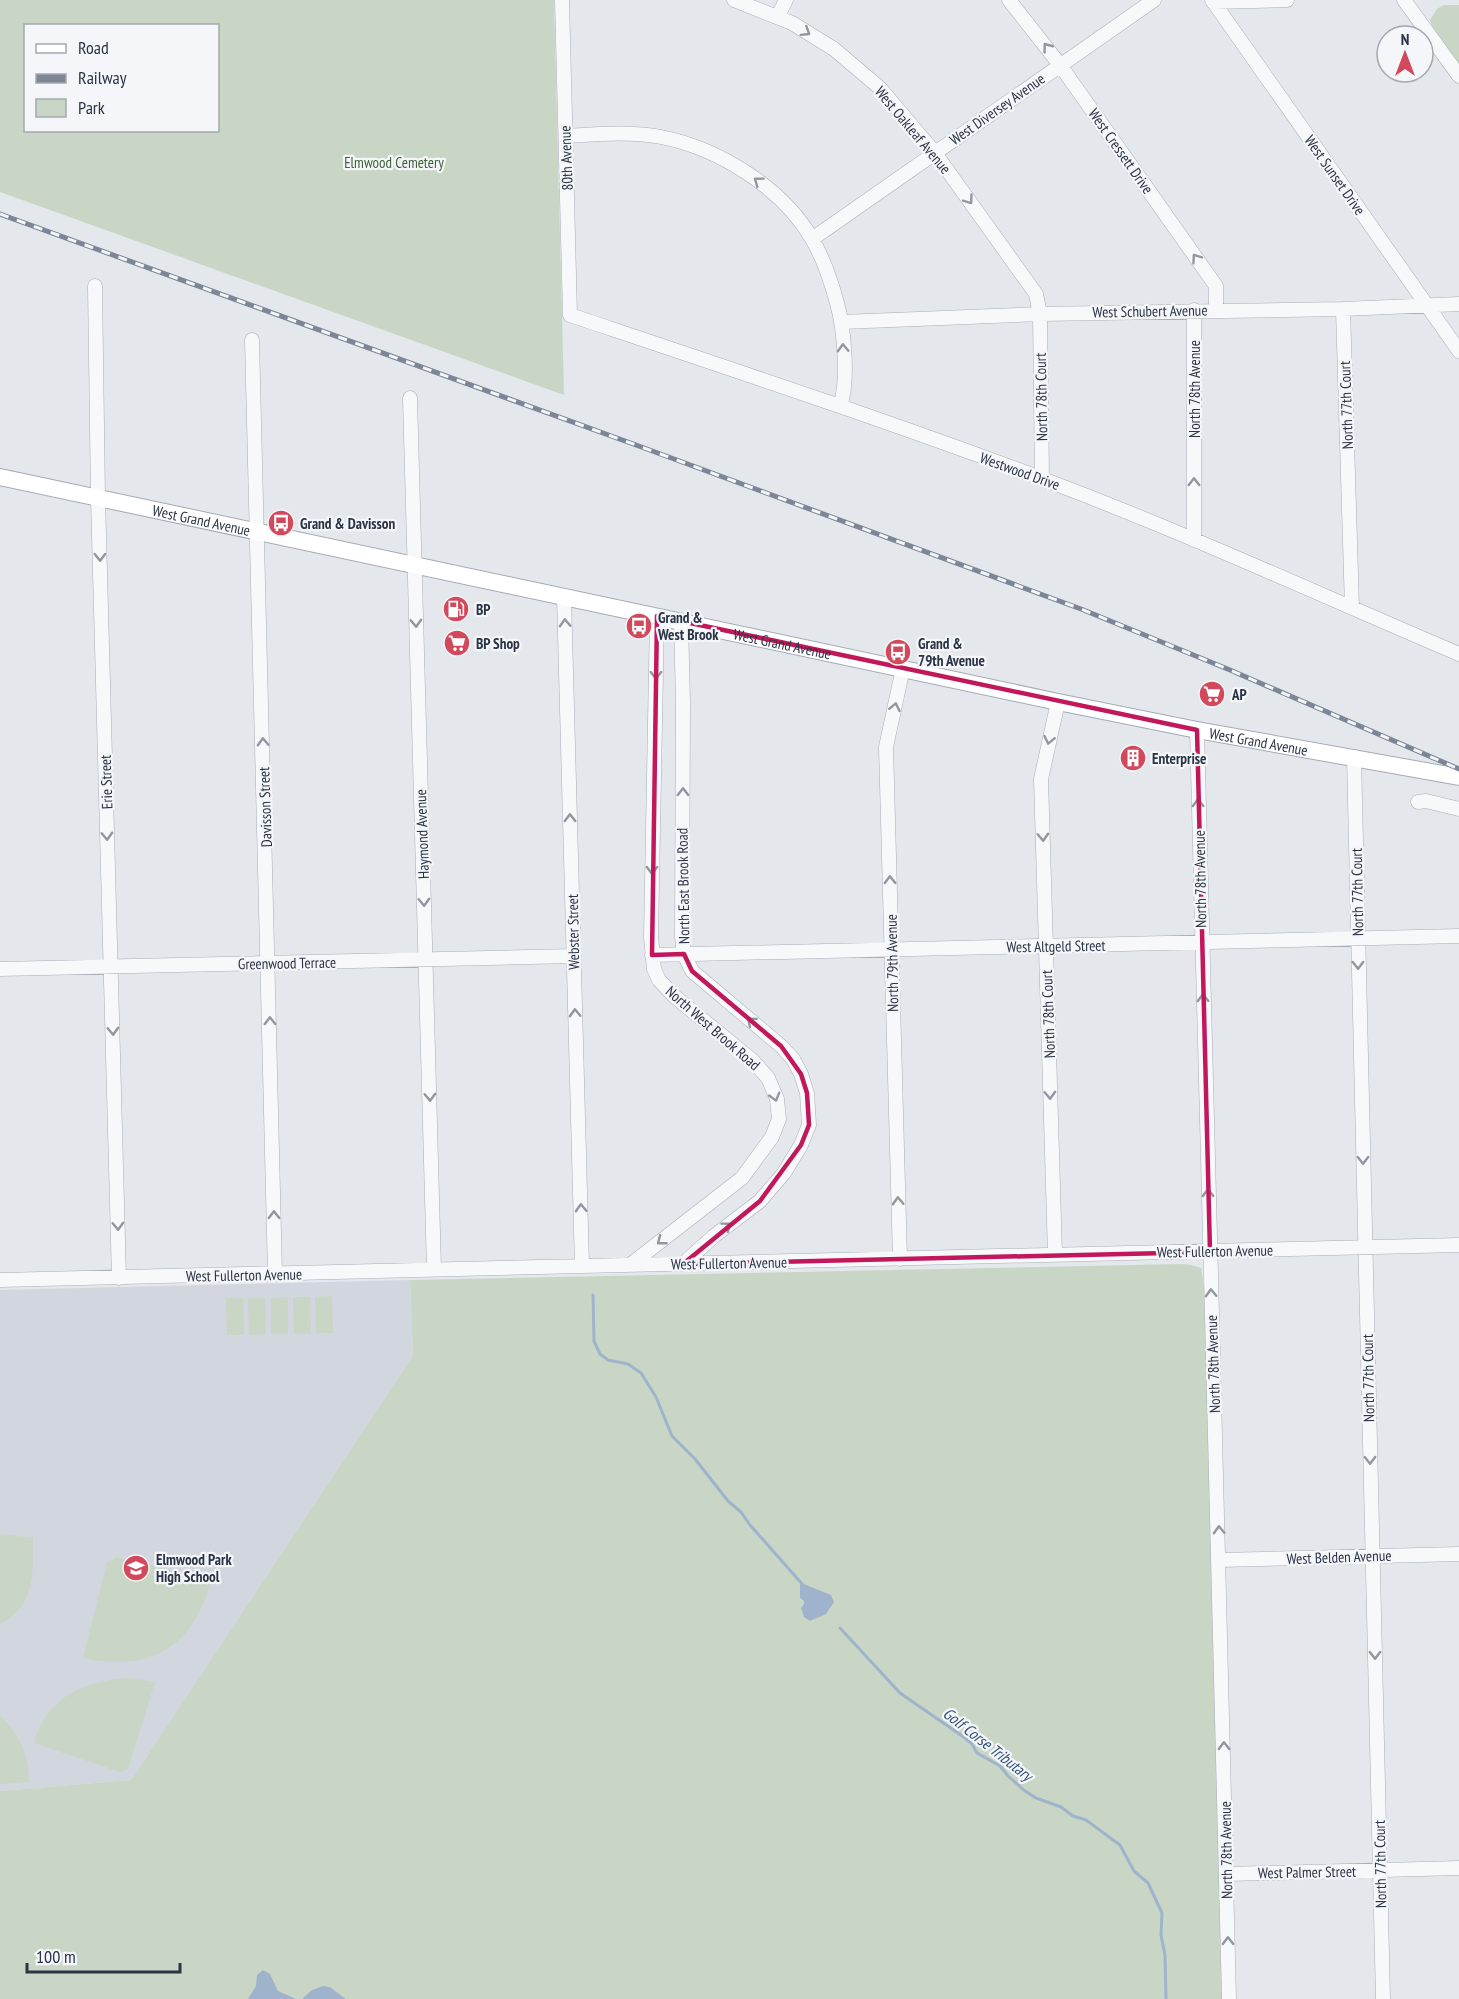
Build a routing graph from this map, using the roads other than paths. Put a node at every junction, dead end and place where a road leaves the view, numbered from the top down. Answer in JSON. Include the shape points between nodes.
{"nodes":[{"id":1,"x":562,"y":0,"type":"edge"},
{"id":2,"x":734,"y":0,"type":"edge"},
{"id":3,"x":786,"y":0,"type":"edge"},
{"id":4,"x":1009,"y":0,"type":"edge"},
{"id":5,"x":1154,"y":0,"type":"edge"},
{"id":6,"x":1287,"y":0,"type":"edge"},
{"id":7,"x":1404,"y":0,"type":"edge"},
{"id":8,"x":1212,"y":1,"type":"edge"},
{"id":9,"x":778,"y":16,"type":"junction"},
{"id":10,"x":1060,"y":64,"type":"junction"},
{"id":11,"x":1459,"y":75,"type":"edge"},
{"id":12,"x":566,"y":136,"type":"junction"},
{"id":13,"x":935,"y":153,"type":"junction"},
{"id":14,"x":812,"y":238,"type":"junction"},
{"id":15,"x":95,"y":286,"type":"dead end"},
{"id":16,"x":1459,"y":304,"type":"edge"},
{"id":17,"x":1427,"y":305,"type":"junction"},
{"id":18,"x":1343,"y":309,"type":"junction"},
{"id":19,"x":1194,"y":310,"type":"junction"},
{"id":20,"x":1216,"y":310,"type":"junction"},
{"id":21,"x":1040,"y":314,"type":"junction"},
{"id":22,"x":570,"y":315,"type":"joint"},
{"id":23,"x":842,"y":322,"type":"junction"},
{"id":24,"x":252,"y":340,"type":"dead end"},
{"id":25,"x":1459,"y":351,"type":"edge"},
{"id":26,"x":410,"y":398,"type":"dead end"},
{"id":27,"x":840,"y":406,"type":"junction"},
{"id":28,"x":0,"y":477,"type":"edge"},
{"id":29,"x":1042,"y":479,"type":"junction"},
{"id":30,"x":98,"y":498,"type":"junction"},
{"id":31,"x":257,"y":532,"type":"junction"},
{"id":32,"x":1194,"y":540,"type":"junction"},
{"id":33,"x":415,"y":565,"type":"junction"},
{"id":34,"x":564,"y":597,"type":"junction"},
{"id":35,"x":1352,"y":608,"type":"junction"},
{"id":36,"x":657,"y":616,"type":"junction"},
{"id":37,"x":681,"y":622,"type":"junction"},
{"id":38,"x":1459,"y":654,"type":"edge"},
{"id":39,"x":903,"y":668,"type":"junction"},
{"id":40,"x":1058,"y":702,"type":"junction"},
{"id":41,"x":1197,"y":730,"type":"junction"},
{"id":42,"x":1354,"y":757,"type":"junction"},
{"id":43,"x":1459,"y":777,"type":"edge"},
{"id":44,"x":1418,"y":802,"type":"dead end"},
{"id":45,"x":1459,"y":809,"type":"edge"},
{"id":46,"x":1459,"y":936,"type":"edge"},
{"id":47,"x":1358,"y":939,"type":"junction"},
{"id":48,"x":1202,"y":942,"type":"junction"},
{"id":49,"x":1046,"y":946,"type":"junction"},
{"id":50,"x":891,"y":949,"type":"junction"},
{"id":51,"x":684,"y":954,"type":"junction"},
{"id":52,"x":652,"y":955,"type":"junction"},
{"id":53,"x":574,"y":956,"type":"junction"},
{"id":54,"x":426,"y":960,"type":"junction"},
{"id":55,"x":269,"y":963,"type":"junction"},
{"id":56,"x":111,"y":967,"type":"junction"},
{"id":57,"x":0,"y":969,"type":"edge"},
{"id":58,"x":1459,"y":1245,"type":"edge"},
{"id":59,"x":1365,"y":1248,"type":"junction"},
{"id":60,"x":1210,"y":1251,"type":"junction"},
{"id":61,"x":1055,"y":1255,"type":"junction"},
{"id":62,"x":900,"y":1259,"type":"junction"},
{"id":63,"x":683,"y":1264,"type":"junction"},
{"id":64,"x":630,"y":1265,"type":"junction"},
{"id":65,"x":582,"y":1266,"type":"junction"},
{"id":66,"x":434,"y":1270,"type":"junction"},
{"id":67,"x":275,"y":1274,"type":"junction"},
{"id":68,"x":119,"y":1278,"type":"junction"},
{"id":69,"x":0,"y":1281,"type":"edge"},
{"id":70,"x":1459,"y":1554,"type":"edge"},
{"id":71,"x":1373,"y":1557,"type":"junction"},
{"id":72,"x":1220,"y":1560,"type":"junction"},
{"id":73,"x":1459,"y":1868,"type":"edge"},
{"id":74,"x":1380,"y":1870,"type":"junction"},
{"id":75,"x":1227,"y":1874,"type":"junction"},
{"id":76,"x":1229,"y":1999,"type":"edge"},
{"id":77,"x":1383,"y":1999,"type":"edge"}],
"edges":[{"from":1,"to":12,"type":"street","name":"80th Avenue"},
{"from":2,"to":9,"type":"street","name":"West Oakleaf Avenue"},
{"from":3,"to":9,"type":"street"},
{"from":10,"to":4,"type":"street","name":"West Cressett Drive","one_way":true},
{"from":5,"to":10,"type":"street","name":"West Diversey Avenue"},
{"from":6,"to":8,"type":"street"},
{"from":7,"to":11,"type":"street"},
{"from":8,"to":17,"type":"street","name":"West Sunset Drive"},
{"from":9,"to":13,"type":"street","name":"West Oakleaf Avenue","one_way":true,"via":[[834,49],[867,76]]},
{"from":10,"to":13,"type":"street","name":"West Diversey Avenue"},
{"from":20,"to":10,"type":"street","name":"West Cressett Drive","one_way":true,"via":[[1216,286]]},
{"from":14,"to":12,"type":"street","one_way":true,"via":[[765,186],[706,151],[647,135]]},
{"from":12,"to":22,"type":"street","name":"80th Avenue"},
{"from":13,"to":14,"type":"street","name":"West Diversey Avenue"},
{"from":13,"to":21,"type":"street","name":"West Oakleaf Avenue","one_way":true,"via":[[1036,294]]},
{"from":14,"to":23,"type":"street","via":[[830,277]]},
{"from":15,"to":30,"type":"street","name":"Erie Street"},
{"from":16,"to":17,"type":"street","name":"West Schubert Avenue"},
{"from":17,"to":18,"type":"street","name":"West Schubert Avenue"},
{"from":17,"to":25,"type":"street","name":"West Sunset Drive"},
{"from":18,"to":20,"type":"street","name":"West Schubert Avenue"},
{"from":18,"to":35,"type":"street","name":"North 77th Court"},
{"from":19,"to":20,"type":"street","name":"West Schubert Avenue"},
{"from":19,"to":21,"type":"street","name":"West Schubert Avenue"},
{"from":32,"to":19,"type":"street","name":"North 78th Avenue","one_way":true},
{"from":21,"to":23,"type":"street","name":"West Schubert Avenue"},
{"from":21,"to":29,"type":"street","name":"North 78th Court"},
{"from":22,"to":27,"type":"street","name":"Westwood Drive"},
{"from":27,"to":23,"type":"street","one_way":true,"via":[[844,394]]},
{"from":24,"to":31,"type":"street","name":"Davisson Street"},
{"from":26,"to":33,"type":"street","name":"Haymond Avenue"},
{"from":27,"to":29,"type":"street","name":"Westwood Drive"},
{"from":28,"to":30,"type":"main road","name":"West Grand Avenue"},
{"from":29,"to":32,"type":"street","name":"Westwood Drive"},
{"from":30,"to":31,"type":"main road","name":"West Grand Avenue"},
{"from":30,"to":56,"type":"street","name":"Erie Street","one_way":true},
{"from":31,"to":33,"type":"main road","name":"West Grand Avenue"},
{"from":55,"to":31,"type":"street","name":"Davisson Street","one_way":true},
{"from":32,"to":35,"type":"street","name":"Westwood Drive"},
{"from":33,"to":34,"type":"main road","name":"West Grand Avenue"},
{"from":33,"to":54,"type":"street","name":"Haymond Avenue","one_way":true},
{"from":34,"to":36,"type":"main road","name":"West Grand Avenue"},
{"from":53,"to":34,"type":"street","name":"Webster Street","one_way":true},
{"from":35,"to":38,"type":"street","name":"Westwood Drive"},
{"from":36,"to":37,"type":"main road","name":"West Grand Avenue"},
{"from":36,"to":52,"type":"street","name":"North West Brook Road","one_way":true},
{"from":37,"to":39,"type":"main road","name":"West Grand Avenue"},
{"from":51,"to":37,"type":"street","name":"North East Brook Road","one_way":true},
{"from":39,"to":40,"type":"main road","name":"West Grand Avenue"},
{"from":50,"to":39,"type":"street","name":"North 79th Avenue","one_way":true,"via":[[886,747]]},
{"from":40,"to":41,"type":"main road","name":"West Grand Avenue"},
{"from":40,"to":49,"type":"street","name":"North 78th Court","one_way":true,"via":[[1041,779]]},
{"from":41,"to":42,"type":"main road","name":"West Grand Avenue"},
{"from":48,"to":41,"type":"street","name":"North 78th Avenue","one_way":true},
{"from":42,"to":43,"type":"main road","name":"West Grand Avenue"},
{"from":42,"to":47,"type":"street","name":"North 77th Court"},
{"from":44,"to":45,"type":"street"},
{"from":46,"to":47,"type":"street","name":"West Altgeld Street"},
{"from":47,"to":48,"type":"street","name":"West Altgeld Street"},
{"from":47,"to":59,"type":"street","name":"North 77th Court","one_way":true},
{"from":48,"to":49,"type":"street","name":"West Altgeld Street"},
{"from":60,"to":48,"type":"street","name":"North 78th Avenue","one_way":true},
{"from":49,"to":50,"type":"street","name":"West Altgeld Street"},
{"from":49,"to":61,"type":"street","name":"North 78th Court","one_way":true},
{"from":50,"to":51,"type":"street","name":"West Altgeld Street"},
{"from":62,"to":50,"type":"street","name":"North 79th Avenue","one_way":true},
{"from":51,"to":52,"type":"street","name":"West Altgeld Street"},
{"from":63,"to":51,"type":"street","name":"North East Brook Road","one_way":true,"via":[[775,1185],[809,1125],[807,1093],[794,1059],[692,971]]},
{"from":52,"to":64,"type":"street","name":"North West Brook Road","one_way":true,"via":[[659,981],[768,1078],[777,1099],[779,1119],[772,1137],[742,1178]]},
{"from":53,"to":54,"type":"street","name":"Greenwood Terrace"},
{"from":65,"to":53,"type":"street","name":"Webster Street","one_way":true},
{"from":54,"to":55,"type":"street","name":"Greenwood Terrace"},
{"from":54,"to":66,"type":"street","name":"Haymond Avenue","one_way":true},
{"from":55,"to":56,"type":"street","name":"Greenwood Terrace"},
{"from":67,"to":55,"type":"street","name":"Davisson Street","one_way":true},
{"from":56,"to":57,"type":"street","name":"Greenwood Terrace"},
{"from":56,"to":68,"type":"street","name":"Erie Street","one_way":true},
{"from":58,"to":59,"type":"street","name":"West Fullerton Avenue"},
{"from":59,"to":60,"type":"street","name":"West Fullerton Avenue"},
{"from":59,"to":71,"type":"street","name":"North 77th Court","one_way":true},
{"from":60,"to":61,"type":"street","name":"West Fullerton Avenue"},
{"from":72,"to":60,"type":"street","name":"North 78th Avenue","one_way":true},
{"from":61,"to":62,"type":"street","name":"West Fullerton Avenue"},
{"from":62,"to":63,"type":"street","name":"West Fullerton Avenue"},
{"from":63,"to":64,"type":"street","name":"West Fullerton Avenue"},
{"from":64,"to":65,"type":"street","name":"West Fullerton Avenue"},
{"from":65,"to":66,"type":"street","name":"West Fullerton Avenue"},
{"from":66,"to":67,"type":"street","name":"West Fullerton Avenue"},
{"from":67,"to":68,"type":"street","name":"West Fullerton Avenue"},
{"from":68,"to":69,"type":"street","name":"West Fullerton Avenue"},
{"from":70,"to":71,"type":"street","name":"West Belden Avenue"},
{"from":71,"to":72,"type":"street","name":"West Belden Avenue"},
{"from":71,"to":74,"type":"street","name":"North 77th Court","one_way":true},
{"from":75,"to":72,"type":"street","name":"North 78th Avenue","one_way":true},
{"from":73,"to":74,"type":"street","name":"West Palmer Street"},
{"from":74,"to":75,"type":"street","name":"West Palmer Street"},
{"from":74,"to":77,"type":"street","name":"North 77th Court"},
{"from":76,"to":75,"type":"street","name":"North 78th Avenue","one_way":true}]}
